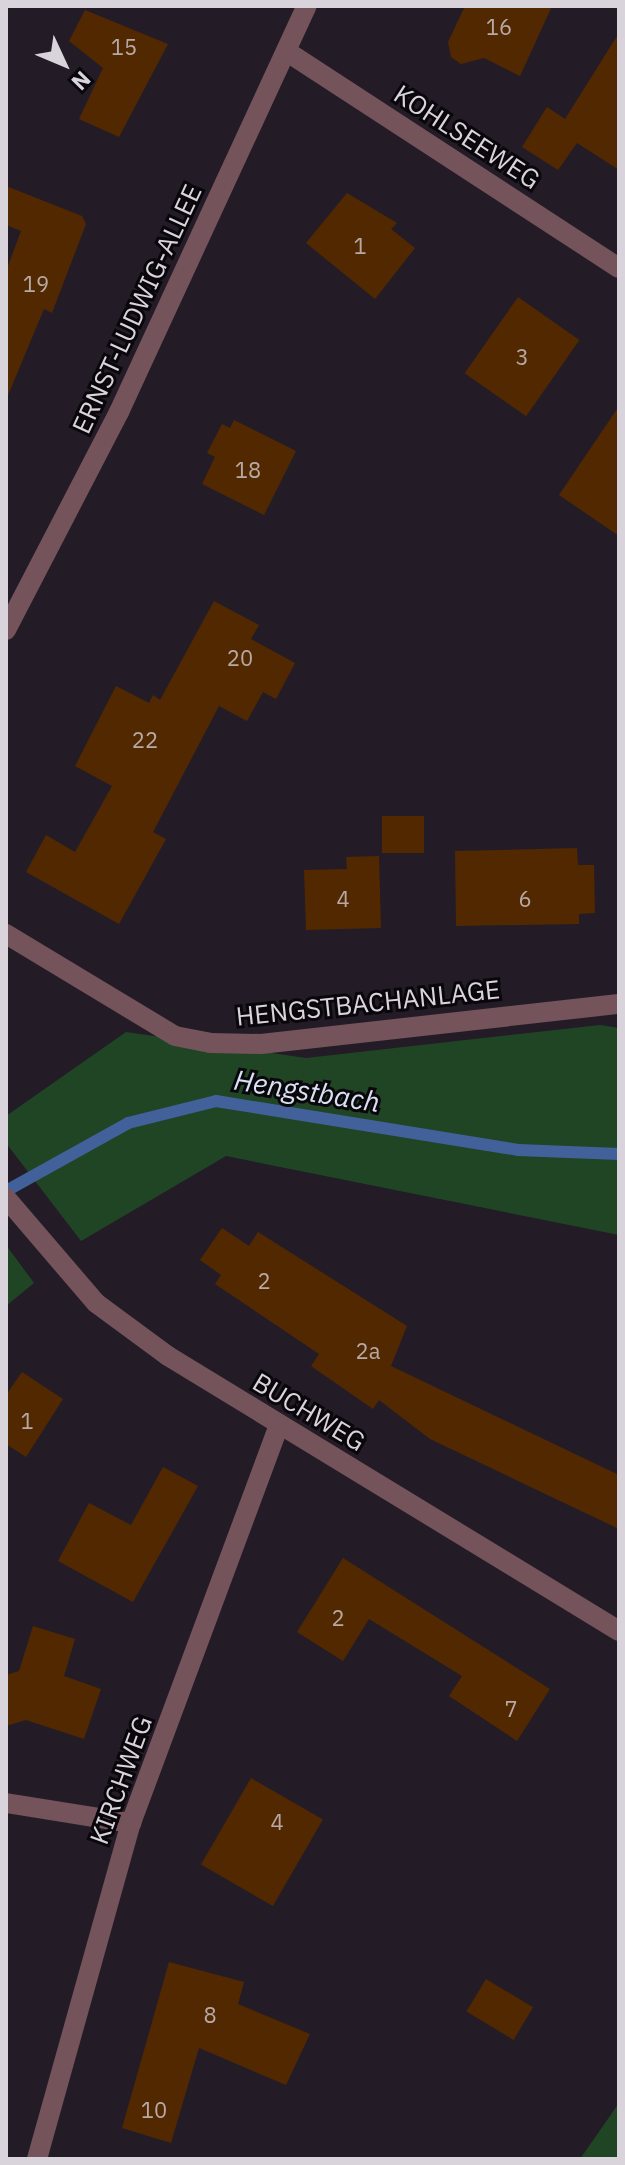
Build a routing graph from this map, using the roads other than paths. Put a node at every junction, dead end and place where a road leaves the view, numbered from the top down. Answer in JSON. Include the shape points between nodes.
{"nodes":[{"id":1,"x":307,"y":6,"type":"edge"},
{"id":2,"x":286,"y":51,"type":"junction"},
{"id":3,"x":619,"y":268,"type":"edge"},
{"id":4,"x":6,"y":630,"type":"edge"},
{"id":5,"x":6,"y":934,"type":"edge"},
{"id":6,"x":619,"y":1004,"type":"edge"},
{"id":7,"x":6,"y":1198,"type":"edge"},
{"id":8,"x":279,"y":1426,"type":"junction"},
{"id":9,"x":619,"y":1631,"type":"edge"},
{"id":10,"x":6,"y":1803,"type":"edge"},
{"id":11,"x":131,"y":1823,"type":"junction"},
{"id":12,"x":37,"y":2159,"type":"edge"}],
"edges":[{"from":1,"to":2,"type":"street","name":"ERNST-LUDWIG-ALLEE"},
{"from":2,"to":3,"type":"street","name":"KOHLSEEWEG"},
{"from":2,"to":4,"type":"street","name":"ERNST-LUDWIG-ALLEE","via":[[119,412]]},
{"from":5,"to":6,"type":"street","name":"HENGSTBACHANLAGE","via":[[175,1036],[210,1043],[261,1044]]},
{"from":7,"to":8,"type":"street","name":"BUCHWEG","via":[[96,1303]]},
{"from":8,"to":9,"type":"street","name":"BUCHWEG"},
{"from":8,"to":11,"type":"street","name":"KIRCHWEG"},
{"from":10,"to":11,"type":"street"},
{"from":11,"to":12,"type":"street","name":"KIRCHWEG"}]}
